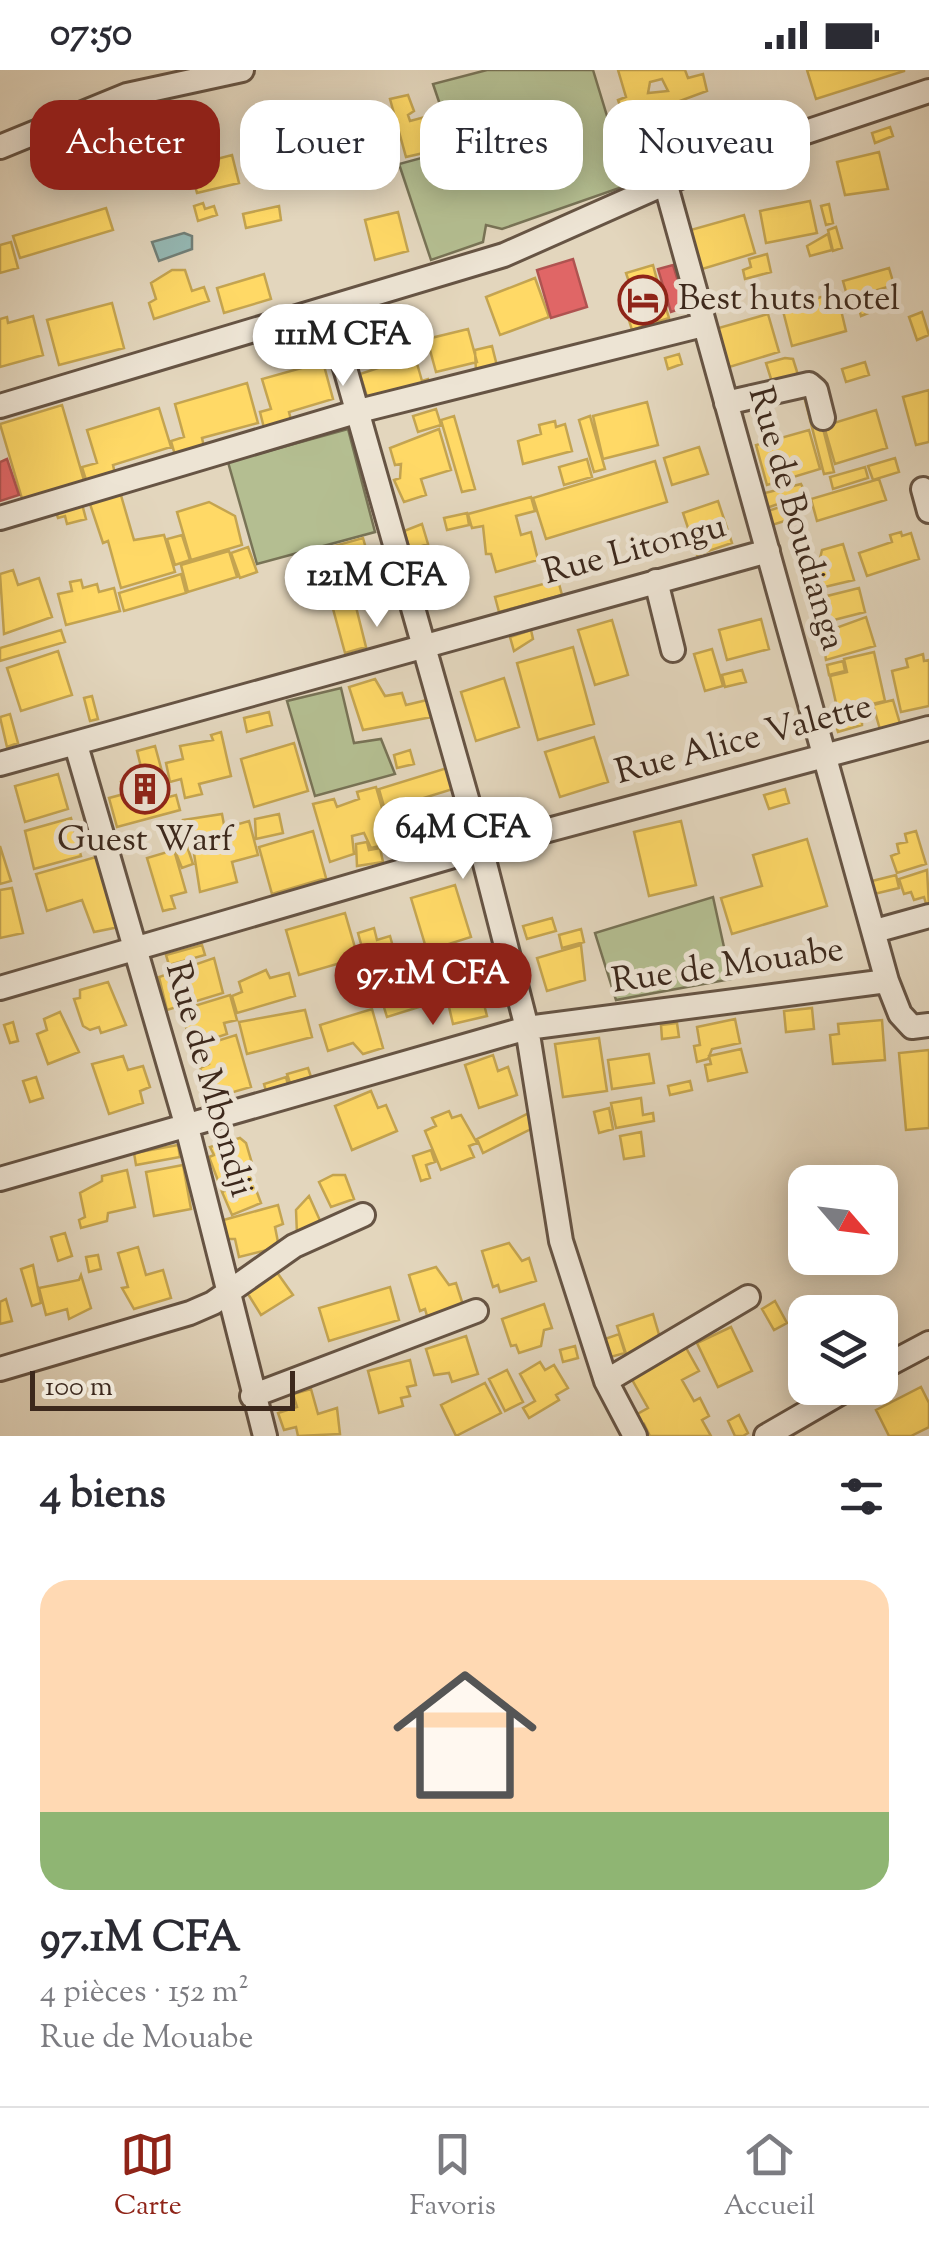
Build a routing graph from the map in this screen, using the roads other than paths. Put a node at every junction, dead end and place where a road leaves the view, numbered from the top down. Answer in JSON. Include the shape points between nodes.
{"nodes":[{"id":1,"x":242,"y":70,"type":"edge"},
{"id":2,"x":929,"y":92,"type":"edge"},
{"id":3,"x":810,"y":132,"type":"edge"},
{"id":4,"x":0,"y":147,"type":"edge"},
{"id":5,"x":646,"y":190,"type":"edge"},
{"id":6,"x":666,"y":190,"type":"edge"},
{"id":7,"x":328,"y":308,"type":"junction"},
{"id":8,"x":704,"y":325,"type":"junction"},
{"id":9,"x":726,"y":403,"type":"junction"},
{"id":10,"x":0,"y":406,"type":"edge"},
{"id":11,"x":358,"y":412,"type":"junction"},
{"id":12,"x":823,"y":418,"type":"dead end"},
{"id":13,"x":0,"y":518,"type":"edge"},
{"id":14,"x":768,"y":551,"type":"junction"},
{"id":15,"x":656,"y":581,"type":"junction"},
{"id":16,"x":424,"y":644,"type":"junction"},
{"id":17,"x":673,"y":650,"type":"dead end"},
{"id":18,"x":929,"y":728,"type":"edge"},
{"id":19,"x":76,"y":745,"type":"junction"},
{"id":20,"x":824,"y":754,"type":"junction"},
{"id":21,"x":0,"y":764,"type":"edge"},
{"id":22,"x":481,"y":848,"type":"junction"},
{"id":23,"x":929,"y":916,"type":"edge"},
{"id":24,"x":875,"y":931,"type":"junction"},
{"id":25,"x":135,"y":951,"type":"junction"},
{"id":26,"x":887,"y":981,"type":"junction"},
{"id":27,"x":0,"y":988,"type":"edge"},
{"id":28,"x":929,"y":1026,"type":"edge"},
{"id":29,"x":526,"y":1028,"type":"junction"},
{"id":30,"x":186,"y":1127,"type":"junction"},
{"id":31,"x":0,"y":1179,"type":"edge"},
{"id":32,"x":363,"y":1216,"type":"dead end"},
{"id":33,"x":230,"y":1290,"type":"junction"},
{"id":34,"x":748,"y":1297,"type":"dead end"},
{"id":35,"x":476,"y":1311,"type":"dead end"},
{"id":36,"x":929,"y":1343,"type":"edge"},
{"id":37,"x":898,"y":1359,"type":"edge"},
{"id":38,"x":0,"y":1369,"type":"edge"},
{"id":39,"x":606,"y":1381,"type":"junction"},
{"id":40,"x":252,"y":1396,"type":"junction"},
{"id":41,"x":820,"y":1405,"type":"edge"},
{"id":42,"x":265,"y":1436,"type":"edge"},
{"id":43,"x":635,"y":1436,"type":"edge"},
{"id":44,"x":766,"y":1436,"type":"edge"}],
"edges":[{"from":1,"to":4,"type":"street","via":[[127,95]]},
{"from":2,"to":3,"type":"street"},
{"from":5,"to":7,"type":"street","via":[[504,255]]},
{"from":6,"to":8,"type":"street","name":"Rue de Boudianga"},
{"from":7,"to":10,"type":"street"},
{"from":7,"to":11,"type":"street"},
{"from":8,"to":9,"type":"street","name":"Rue de Boudianga"},
{"from":8,"to":11,"type":"street"},
{"from":9,"to":12,"type":"street","via":[[808,384]]},
{"from":9,"to":14,"type":"street","name":"Rue de Boudianga"},
{"from":11,"to":13,"type":"street"},
{"from":11,"to":16,"type":"street"},
{"from":14,"to":15,"type":"street","name":"Rue Litongu"},
{"from":14,"to":20,"type":"street","name":"Rue de Boudianga"},
{"from":15,"to":16,"type":"street","name":"Rue Litongu"},
{"from":15,"to":17,"type":"street"},
{"from":16,"to":19,"type":"street","name":"Rue Litongu"},
{"from":16,"to":22,"type":"street"},
{"from":18,"to":20,"type":"street","name":"Rue Alice Valette"},
{"from":19,"to":21,"type":"street","name":"Rue Litongu"},
{"from":19,"to":25,"type":"street","name":"Rue de Mbondji"},
{"from":20,"to":22,"type":"street","name":"Rue Alice Valette"},
{"from":20,"to":24,"type":"street","name":"Rue de Boudianga"},
{"from":22,"to":25,"type":"street","name":"Rue Alice Valette"},
{"from":22,"to":29,"type":"street"},
{"from":23,"to":24,"type":"street"},
{"from":24,"to":26,"type":"street","name":"Rue de Boudianga"},
{"from":25,"to":27,"type":"street","name":"Rue Alice Valette"},
{"from":25,"to":30,"type":"street","name":"Rue de Mbondji"},
{"from":26,"to":28,"type":"street","name":"Rue de Boudianga","via":[[906,1022]]},
{"from":26,"to":29,"type":"street","name":"Rue de Mouabe"},
{"from":29,"to":30,"type":"street","name":"Rue de Mouabe"},
{"from":29,"to":39,"type":"street","via":[[561,1241]]},
{"from":30,"to":31,"type":"street","name":"Rue de Mouabe"},
{"from":30,"to":33,"type":"street","name":"Rue de Mbondji"},
{"from":32,"to":33,"type":"street","via":[[280,1254]]},
{"from":33,"to":38,"type":"street","via":[[190,1313]]},
{"from":33,"to":40,"type":"street","name":"Rue de Mbondji"},
{"from":34,"to":39,"type":"street"},
{"from":35,"to":40,"type":"street"},
{"from":36,"to":37,"type":"street"},
{"from":39,"to":43,"type":"street"},
{"from":40,"to":42,"type":"street","name":"Rue de Mbondji"},
{"from":41,"to":44,"type":"street"}]}
